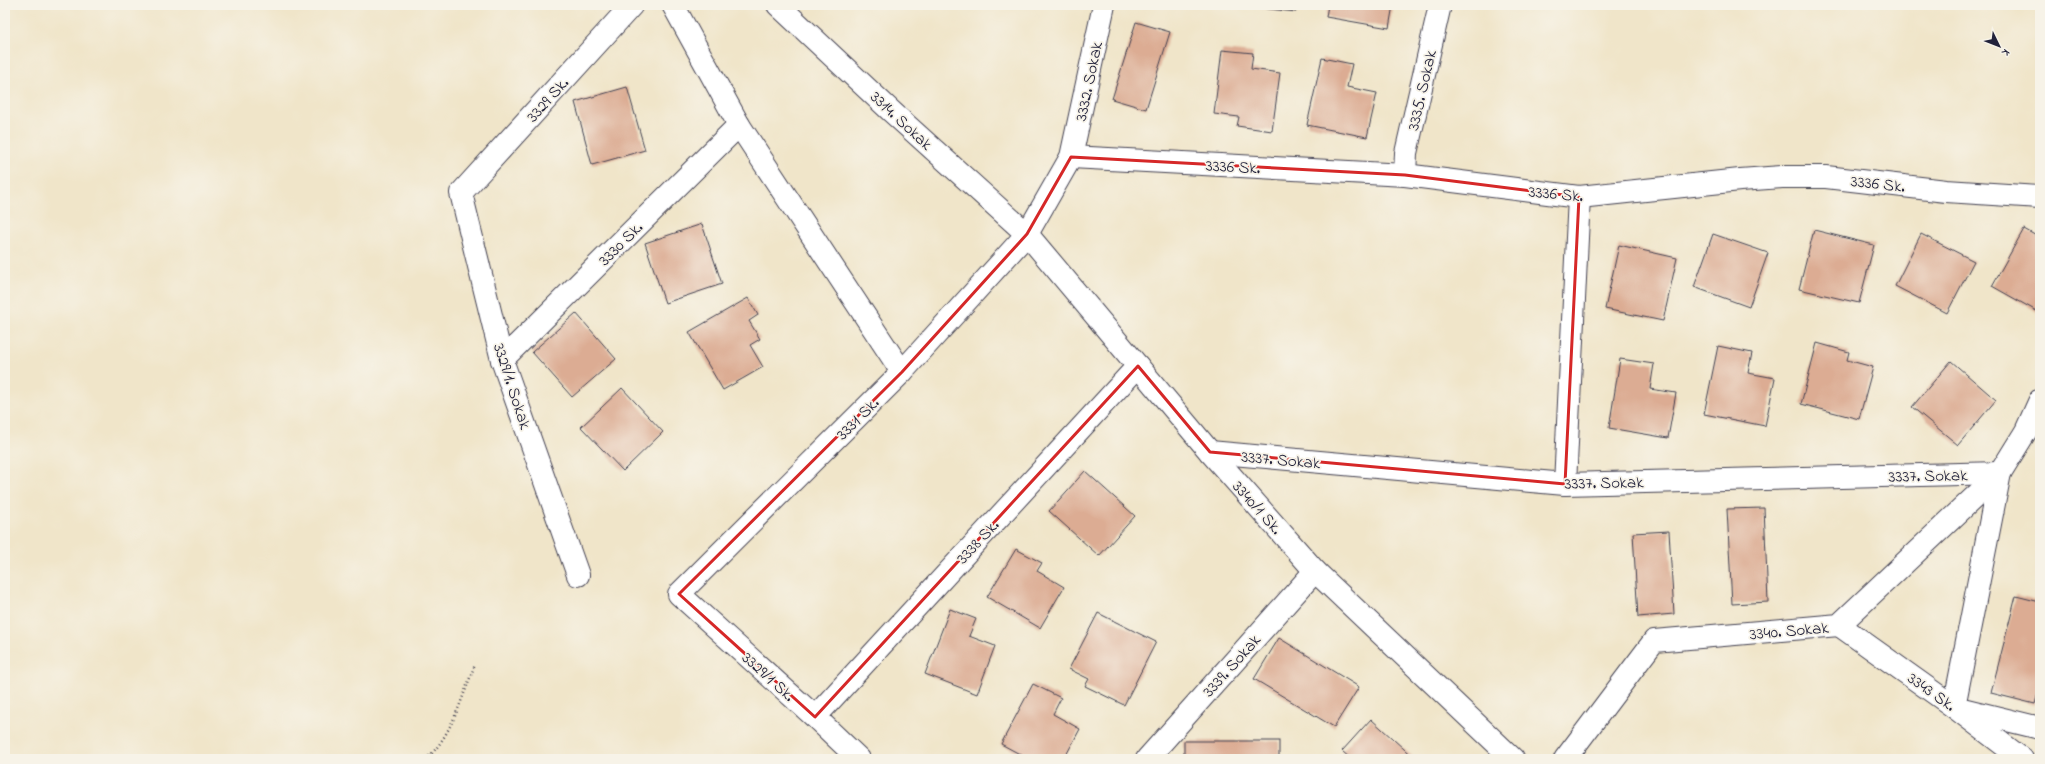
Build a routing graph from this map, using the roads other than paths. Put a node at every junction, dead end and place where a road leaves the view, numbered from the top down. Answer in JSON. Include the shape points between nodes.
{"nodes":[{"id":1,"x":632,"y":5,"type":"edge"},
{"id":2,"x":673,"y":5,"type":"edge"},
{"id":3,"x":778,"y":5,"type":"edge"},
{"id":4,"x":1104,"y":5,"type":"edge"},
{"id":5,"x":1440,"y":5,"type":"edge"},
{"id":6,"x":739,"y":125,"type":"junction"},
{"id":7,"x":1071,"y":157,"type":"junction"},
{"id":8,"x":1405,"y":175,"type":"junction"},
{"id":9,"x":462,"y":193,"type":"joint"},
{"id":10,"x":1579,"y":197,"type":"junction"},
{"id":11,"x":2040,"y":197,"type":"edge"},
{"id":12,"x":1027,"y":234,"type":"junction"},
{"id":13,"x":502,"y":360,"type":"junction"},
{"id":14,"x":1138,"y":366,"type":"junction"},
{"id":15,"x":902,"y":372,"type":"junction"},
{"id":16,"x":2040,"y":400,"type":"edge"},
{"id":17,"x":2033,"y":432,"type":"edge"},
{"id":18,"x":1210,"y":452,"type":"junction"},
{"id":19,"x":2000,"y":473,"type":"junction"},
{"id":20,"x":1565,"y":484,"type":"junction"},
{"id":21,"x":1315,"y":571,"type":"junction"},
{"id":22,"x":578,"y":575,"type":"dead end"},
{"id":23,"x":679,"y":594,"type":"joint"},
{"id":24,"x":1839,"y":625,"type":"junction"},
{"id":25,"x":1954,"y":706,"type":"junction"},
{"id":26,"x":816,"y":717,"type":"junction"},
{"id":27,"x":2040,"y":728,"type":"edge"},
{"id":28,"x":859,"y":759,"type":"edge"},
{"id":29,"x":1147,"y":759,"type":"edge"},
{"id":30,"x":1512,"y":759,"type":"edge"},
{"id":31,"x":1565,"y":759,"type":"edge"},
{"id":32,"x":2022,"y":759,"type":"edge"}],
"edges":[{"from":1,"to":9,"type":"street","name":"3329 Sk."},
{"from":2,"to":6,"type":"street"},
{"from":3,"to":12,"type":"street","name":"3314. Sokak"},
{"from":4,"to":7,"type":"street","name":"3332. Sokak"},
{"from":5,"to":8,"type":"street","name":"3335. Sokak","via":[[1406,153]]},
{"from":6,"to":13,"type":"street","name":"3330 Sk."},
{"from":6,"to":15,"type":"street"},
{"from":7,"to":8,"type":"street","name":"3336 Sk."},
{"from":7,"to":12,"type":"street","name":"3332. Sokak"},
{"from":8,"to":10,"type":"street","name":"3336 Sk."},
{"from":9,"to":13,"type":"street","name":"3329/1. Sokak"},
{"from":10,"to":11,"type":"street","name":"3336 Sk.","via":[[1740,180],[1826,177],[1946,191]]},
{"from":10,"to":20,"type":"street"},
{"from":12,"to":14,"type":"street","name":"3340/1 Sk."},
{"from":12,"to":15,"type":"street","name":"3331 Sk."},
{"from":13,"to":22,"type":"street","name":"3329/1. Sokak"},
{"from":14,"to":18,"type":"street","name":"3340/1 Sk."},
{"from":14,"to":26,"type":"street","name":"3338 Sk."},
{"from":15,"to":23,"type":"street","name":"3331 Sk."},
{"from":16,"to":17,"type":"street","name":"3340. Sokak"},
{"from":17,"to":19,"type":"street","name":"3340. Sokak"},
{"from":18,"to":20,"type":"street","name":"3337. Sokak"},
{"from":18,"to":21,"type":"street","name":"3340/1 Sk."},
{"from":19,"to":20,"type":"street","name":"3337. Sokak"},
{"from":19,"to":24,"type":"street","name":"3340. Sokak"},
{"from":19,"to":25,"type":"street"},
{"from":21,"to":29,"type":"street","name":"3339. Sokak"},
{"from":21,"to":30,"type":"street","name":"3340/1 Sk."},
{"from":23,"to":26,"type":"street","name":"3329/1 Sk."},
{"from":24,"to":25,"type":"street","name":"3343 Sk."},
{"from":24,"to":31,"type":"street","name":"3340. Sokak","via":[[1654,641]]},
{"from":25,"to":27,"type":"street"},
{"from":25,"to":32,"type":"street","name":"3343 Sk."},
{"from":26,"to":28,"type":"street","name":"3329/1 Sk."}]}
